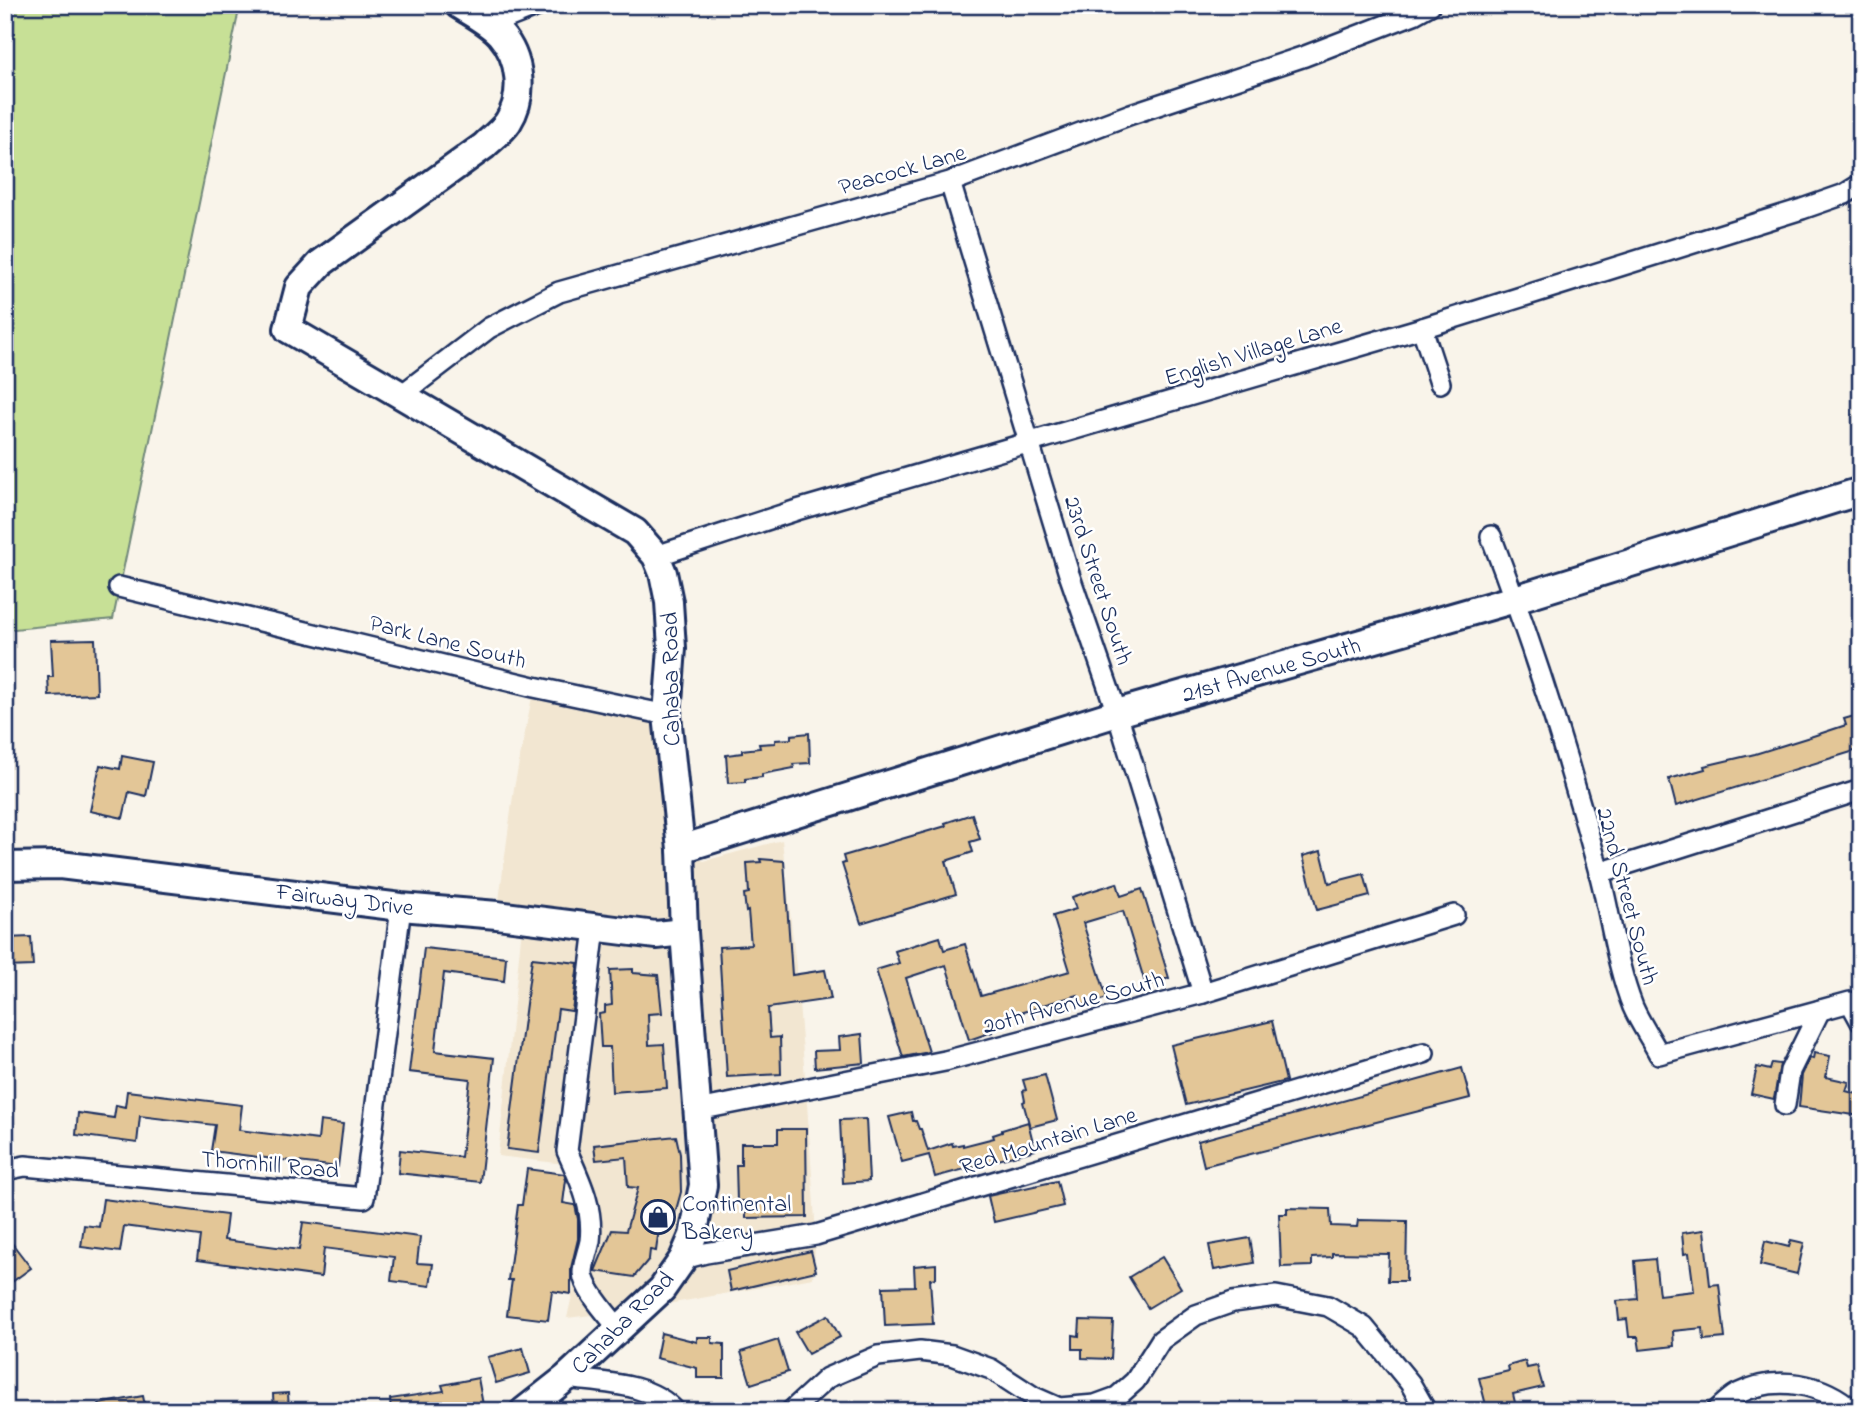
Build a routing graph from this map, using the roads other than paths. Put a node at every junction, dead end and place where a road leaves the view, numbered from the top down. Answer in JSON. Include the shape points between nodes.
{"nodes":[{"id":1,"x":459,"y":5,"type":"edge"},
{"id":2,"x":540,"y":5,"type":"edge"},
{"id":3,"x":1430,"y":5,"type":"edge"},
{"id":4,"x":489,"y":25,"type":"junction"},
{"id":5,"x":950,"y":182,"type":"junction"},
{"id":6,"x":1861,"y":184,"type":"edge"},
{"id":7,"x":1422,"y":328,"type":"junction"},
{"id":8,"x":1440,"y":383,"type":"dead end"},
{"id":9,"x":400,"y":396,"type":"junction"},
{"id":10,"x":1030,"y":443,"type":"junction"},
{"id":11,"x":1861,"y":491,"type":"edge"},
{"id":12,"x":1491,"y":536,"type":"dead end"},
{"id":13,"x":656,"y":556,"type":"junction"},
{"id":14,"x":119,"y":587,"type":"dead end"},
{"id":15,"x":1515,"y":599,"type":"junction"},
{"id":16,"x":1117,"y":713,"type":"junction"},
{"id":17,"x":667,"y":715,"type":"junction"},
{"id":18,"x":1861,"y":790,"type":"edge"},
{"id":19,"x":681,"y":849,"type":"junction"},
{"id":20,"x":5,"y":866,"type":"edge"},
{"id":21,"x":1599,"y":873,"type":"junction"},
{"id":22,"x":401,"y":907,"type":"junction"},
{"id":23,"x":1454,"y":915,"type":"dead end"},
{"id":24,"x":595,"y":928,"type":"junction"},
{"id":25,"x":684,"y":932,"type":"junction"},
{"id":26,"x":1203,"y":993,"type":"junction"},
{"id":27,"x":1820,"y":1010,"type":"junction"},
{"id":28,"x":1861,"y":1022,"type":"edge"},
{"id":29,"x":1424,"y":1053,"type":"dead end"},
{"id":30,"x":1785,"y":1105,"type":"dead end"},
{"id":31,"x":698,"y":1110,"type":"junction"},
{"id":32,"x":5,"y":1170,"type":"edge"},
{"id":33,"x":683,"y":1259,"type":"junction"},
{"id":34,"x":619,"y":1329,"type":"junction"},
{"id":35,"x":566,"y":1378,"type":"junction"},
{"id":36,"x":1097,"y":1408,"type":"edge"},
{"id":37,"x":524,"y":1411,"type":"edge"},
{"id":38,"x":675,"y":1411,"type":"edge"},
{"id":39,"x":791,"y":1411,"type":"edge"},
{"id":40,"x":1426,"y":1411,"type":"edge"},
{"id":41,"x":1716,"y":1411,"type":"edge"},
{"id":42,"x":1854,"y":1411,"type":"edge"}],
"edges":[{"from":1,"to":4,"type":"street","name":"Cahaba Road"},
{"from":2,"to":4,"type":"street"},
{"from":3,"to":5,"type":"street","name":"Peacock Lane","via":[[1305,56],[1131,114]]},
{"from":4,"to":9,"type":"street","name":"Cahaba Road","via":[[507,44],[517,69],[518,96],[507,124],[484,146],[321,263],[299,287],[288,329]]},
{"from":5,"to":9,"type":"street","name":"Peacock Lane","via":[[559,292],[489,328]]},
{"from":5,"to":10,"type":"street","name":"23rd Street South"},
{"from":6,"to":7,"type":"street","name":"English Village Lane","via":[[1802,209]]},
{"from":7,"to":8,"type":"street"},
{"from":7,"to":10,"type":"street","name":"English Village Lane"},
{"from":9,"to":13,"type":"street","name":"Cahaba Road","via":[[576,495],[635,532]]},
{"from":10,"to":13,"type":"street","name":"English Village Lane","via":[[796,510]]},
{"from":10,"to":16,"type":"street","name":"23rd Street South"},
{"from":11,"to":15,"type":"street","name":"21st Avenue South"},
{"from":12,"to":15,"type":"street","name":"22nd Street South"},
{"from":13,"to":17,"type":"street","name":"Cahaba Road","via":[[671,625]]},
{"from":14,"to":17,"type":"street","name":"Park Lane South"},
{"from":15,"to":16,"type":"street","name":"21st Avenue South"},
{"from":15,"to":21,"type":"street","name":"22nd Street South"},
{"from":16,"to":19,"type":"street","name":"21st Avenue South"},
{"from":16,"to":26,"type":"street","name":"23rd Street South"},
{"from":17,"to":19,"type":"street","name":"Cahaba Road"},
{"from":18,"to":21,"type":"street"},
{"from":19,"to":25,"type":"street","name":"Cahaba Road"},
{"from":20,"to":22,"type":"street","name":"Fairway Drive","via":[[60,864]]},
{"from":21,"to":27,"type":"street","name":"22nd Street South","via":[[1626,986],[1659,1054]]},
{"from":22,"to":24,"type":"street","name":"Fairway Drive"},
{"from":22,"to":32,"type":"street","name":"Thornhill Road","via":[[364,1198],[25,1166]]},
{"from":23,"to":26,"type":"street","name":"20th Avenue South"},
{"from":24,"to":25,"type":"street","name":"Fairway Drive","via":[[656,935]]},
{"from":24,"to":34,"type":"street","via":[[567,1151],[591,1213],[583,1275]]},
{"from":25,"to":31,"type":"street","name":"Cahaba Road"},
{"from":26,"to":31,"type":"street","name":"20th Avenue South","via":[[945,1061]]},
{"from":27,"to":28,"type":"street","name":"22nd Street South","via":[[1850,1002]]},
{"from":27,"to":30,"type":"street","via":[[1790,1071]]},
{"from":29,"to":33,"type":"street","name":"Red Mountain Lane","via":[[816,1235]]},
{"from":31,"to":33,"type":"street","name":"Cahaba Road","via":[[703,1185]]},
{"from":33,"to":34,"type":"street","name":"Cahaba Road","via":[[662,1289]]},
{"from":34,"to":35,"type":"street","name":"Cahaba Road"},
{"from":35,"to":37,"type":"street","name":"Cahaba Road"},
{"from":35,"to":38,"type":"street","via":[[638,1388]]},
{"from":36,"to":39,"type":"street","via":[[1059,1408],[991,1368],[952,1355],[920,1351],[878,1356],[827,1378]]},
{"from":36,"to":40,"type":"street","via":[[1135,1381],[1161,1340],[1196,1315],[1233,1302],[1276,1296],[1328,1306],[1364,1327],[1410,1383]]},
{"from":41,"to":42,"type":"street","via":[[1738,1394],[1772,1383],[1798,1383],[1839,1398]]}]}
